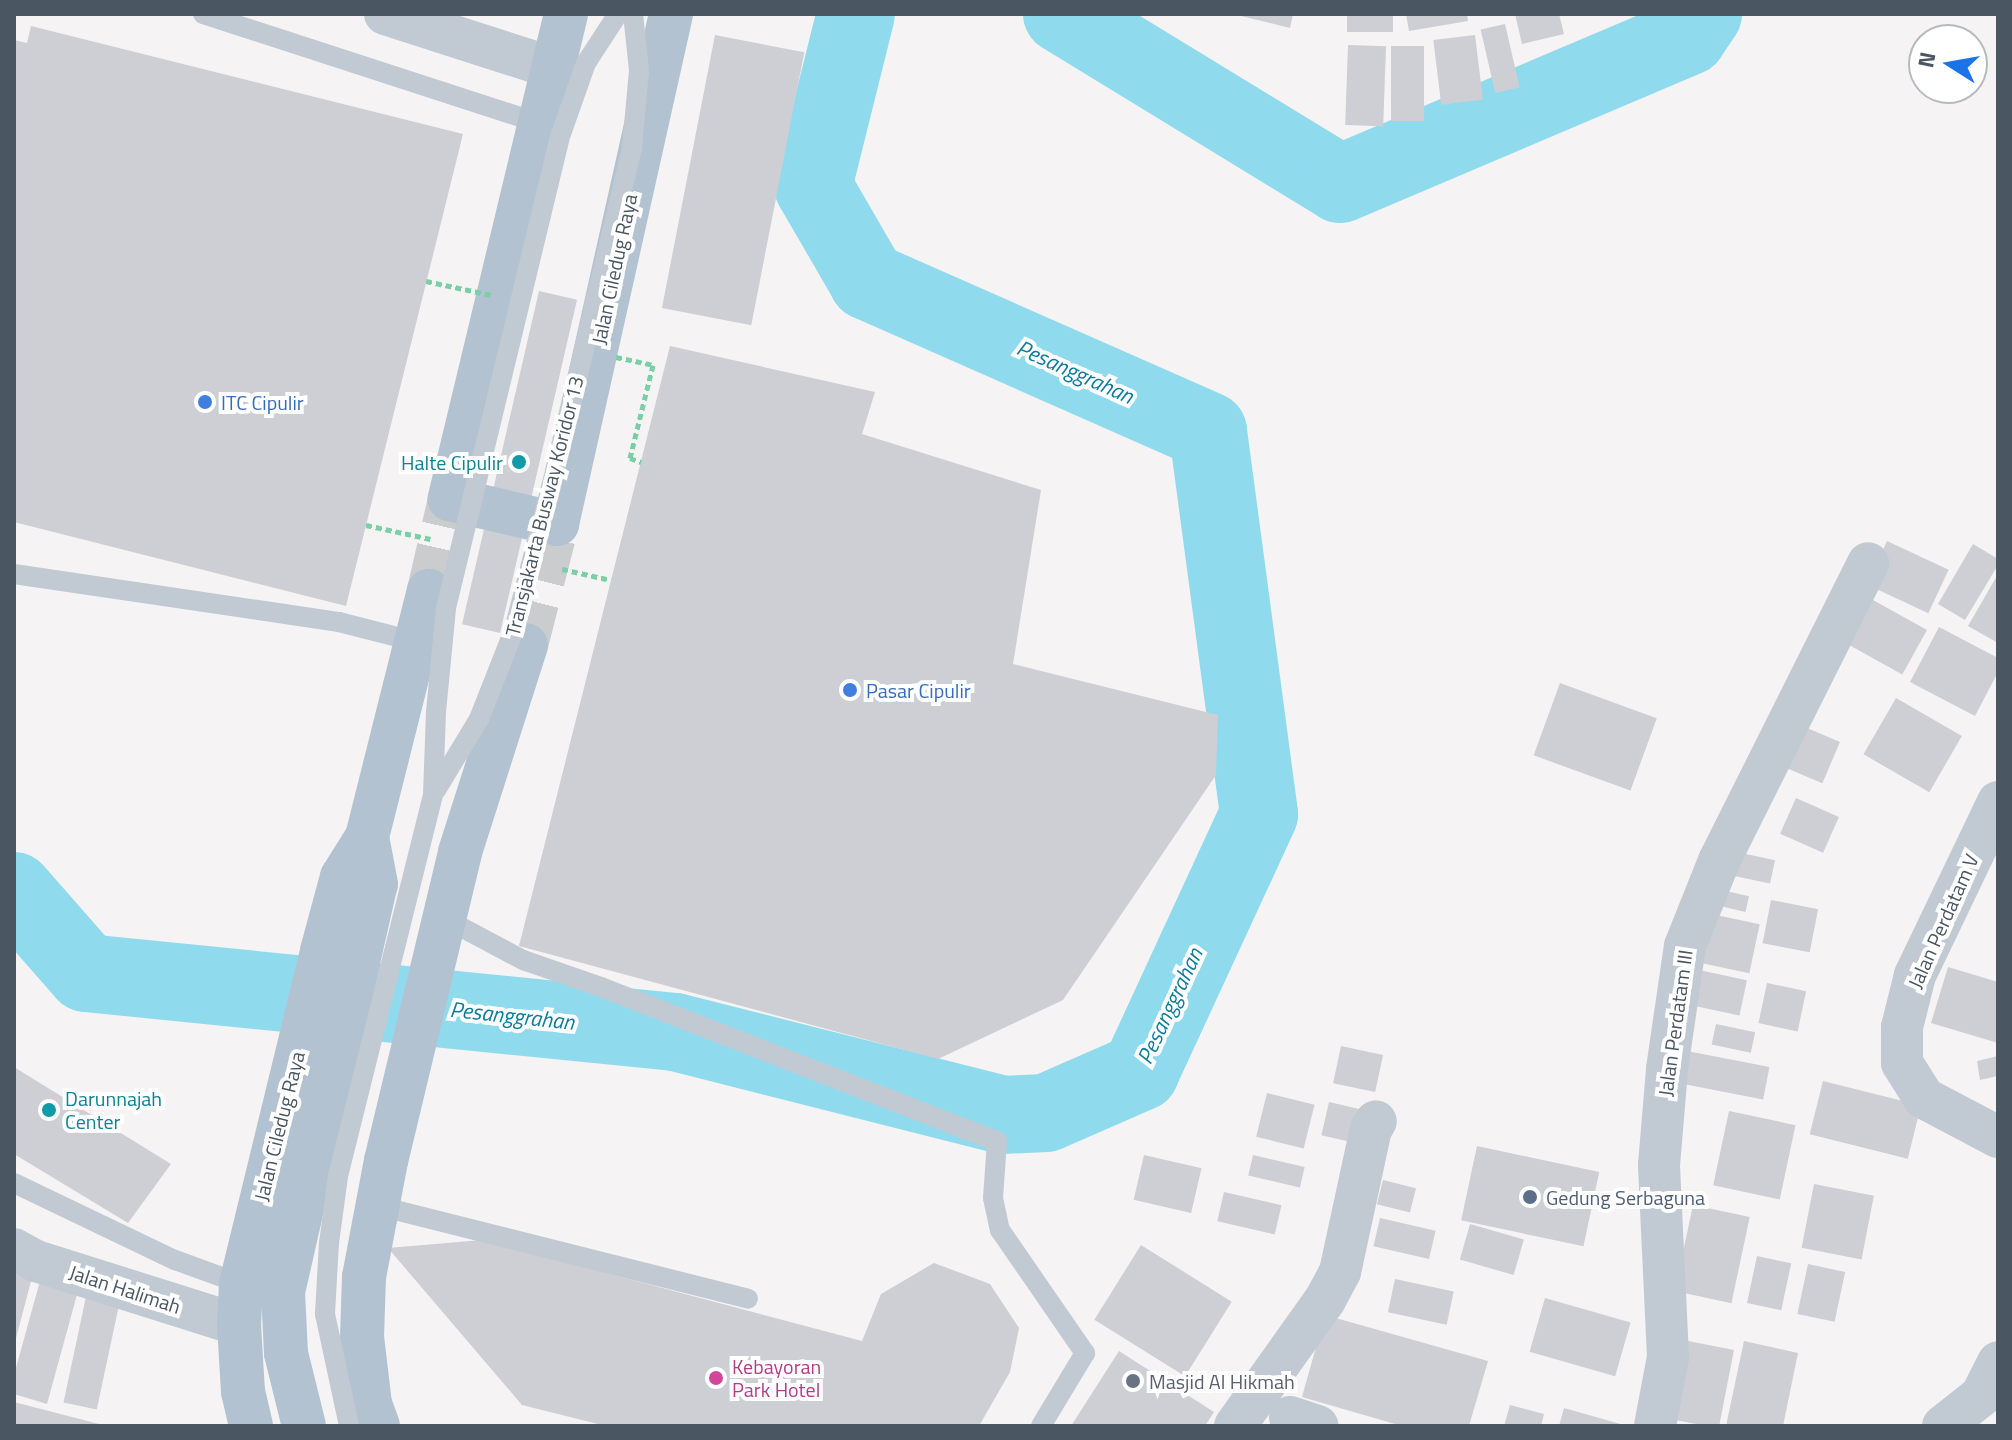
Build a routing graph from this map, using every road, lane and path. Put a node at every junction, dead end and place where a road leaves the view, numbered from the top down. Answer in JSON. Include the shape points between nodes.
{"nodes":[{"id":1,"x":203,"y":14,"type":"edge"},
{"id":2,"x":385,"y":14,"type":"edge"},
{"id":3,"x":566,"y":14,"type":"edge"},
{"id":4,"x":618,"y":14,"type":"edge"},
{"id":5,"x":633,"y":14,"type":"edge"},
{"id":6,"x":671,"y":14,"type":"edge"},
{"id":7,"x":553,"y":68,"type":"junction"},
{"id":8,"x":539,"y":123,"type":"junction"},
{"id":9,"x":1868,"y":563,"type":"dead end"},
{"id":10,"x":14,"y":574,"type":"edge"},
{"id":11,"x":429,"y":591,"type":"tunnel mouth"},
{"id":12,"x":417,"y":642,"type":"junction"},
{"id":13,"x":526,"y":645,"type":"tunnel mouth"},
{"id":14,"x":433,"y":794,"type":"junction"},
{"id":15,"x":1998,"y":802,"type":"edge"},
{"id":16,"x":460,"y":852,"type":"junction"},
{"id":17,"x":444,"y":918,"type":"junction"},
{"id":18,"x":420,"y":969,"type":"junction"},
{"id":19,"x":1376,"y":1121,"type":"dead end"},
{"id":20,"x":1998,"y":1137,"type":"edge"},
{"id":21,"x":294,"y":1145,"type":"junction"},
{"id":22,"x":14,"y":1183,"type":"edge"},
{"id":23,"x":14,"y":1249,"type":"edge"},
{"id":24,"x":364,"y":1277,"type":"junction"},
{"id":25,"x":748,"y":1299,"type":"dead end"},
{"id":26,"x":240,"y":1305,"type":"junction"},
{"id":27,"x":285,"y":1323,"type":"junction"},
{"id":28,"x":362,"y":1337,"type":"junction"},
{"id":29,"x":1998,"y":1362,"type":"edge"},
{"id":30,"x":1274,"y":1418,"type":"edge"},
{"id":31,"x":251,"y":1426,"type":"edge"},
{"id":32,"x":304,"y":1426,"type":"edge"},
{"id":33,"x":349,"y":1426,"type":"edge"},
{"id":34,"x":378,"y":1426,"type":"edge"},
{"id":35,"x":1041,"y":1426,"type":"edge"},
{"id":36,"x":1655,"y":1426,"type":"edge"},
{"id":37,"x":1943,"y":1426,"type":"edge"}],
"edges":[{"from":1,"to":8,"type":"lane"},
{"from":2,"to":7,"type":"street"},
{"from":3,"to":7,"type":"main road"},
{"from":4,"to":14,"type":"lane","name":"Transjakarta Busway Koridor 13","bridge":true,"via":[[586,63],[561,134],[482,453],[446,608]]},
{"from":5,"to":14,"type":"lane","name":"Transjakarta Busway Koridor 13","bridge":true,"via":[[639,70],[632,147],[551,486],[514,630],[479,719]]},
{"from":6,"to":8,"type":"main road","name":"Jalan Ciledug Raya","via":[[557,524],[450,499]]},
{"from":7,"to":8,"type":"main road"},
{"from":9,"to":36,"type":"street","name":"Jalan Perdatam III","via":[[1719,861],[1685,946],[1659,1165],[1668,1357]]},
{"from":10,"to":12,"type":"lane","via":[[339,622]]},
{"from":11,"to":12,"type":"main road","name":"Jalan Ciledug Raya"},
{"from":12,"to":21,"type":"main road","name":"Jalan Ciledug Raya","via":[[367,837],[376,884],[341,956]]},
{"from":13,"to":16,"type":"main road"},
{"from":14,"to":33,"type":"lane","name":"Transjakarta Busway Koridor 13","bridge":true,"via":[[338,1176],[325,1314]]},
{"from":15,"to":20,"type":"street","name":"Jalan Perdatam V","via":[[1915,975],[1902,1027],[1902,1063],[1924,1098]]},
{"from":16,"to":17,"type":"main road"},
{"from":16,"to":18,"type":"main road"},
{"from":17,"to":18,"type":"main road"},
{"from":17,"to":35,"type":"lane","via":[[523,960],[997,1141],[993,1198],[1000,1230],[1085,1353]]},
{"from":18,"to":24,"type":"main road","via":[[375,1159]]},
{"from":19,"to":30,"type":"street","via":[[1340,1272]]},
{"from":21,"to":26,"type":"main road","name":"Jalan Ciledug Raya"},
{"from":21,"to":27,"type":"main road","name":"Jalan Ciledug Raya"},
{"from":22,"to":26,"type":"lane","via":[[175,1260]]},
{"from":23,"to":26,"type":"street","name":"Jalan Halimah","via":[[36,1261]]},
{"from":24,"to":25,"type":"lane","via":[[391,1209]]},
{"from":24,"to":28,"type":"main road"},
{"from":26,"to":27,"type":"main road"},
{"from":26,"to":31,"type":"main road","name":"Jalan Ciledug Raya","via":[[243,1392]]},
{"from":27,"to":28,"type":"main road"},
{"from":27,"to":32,"type":"main road","name":"Jalan Ciledug Raya","via":[[286,1353]]},
{"from":28,"to":34,"type":"main road"},
{"from":29,"to":37,"type":"street","via":[[1981,1396]]}]}
